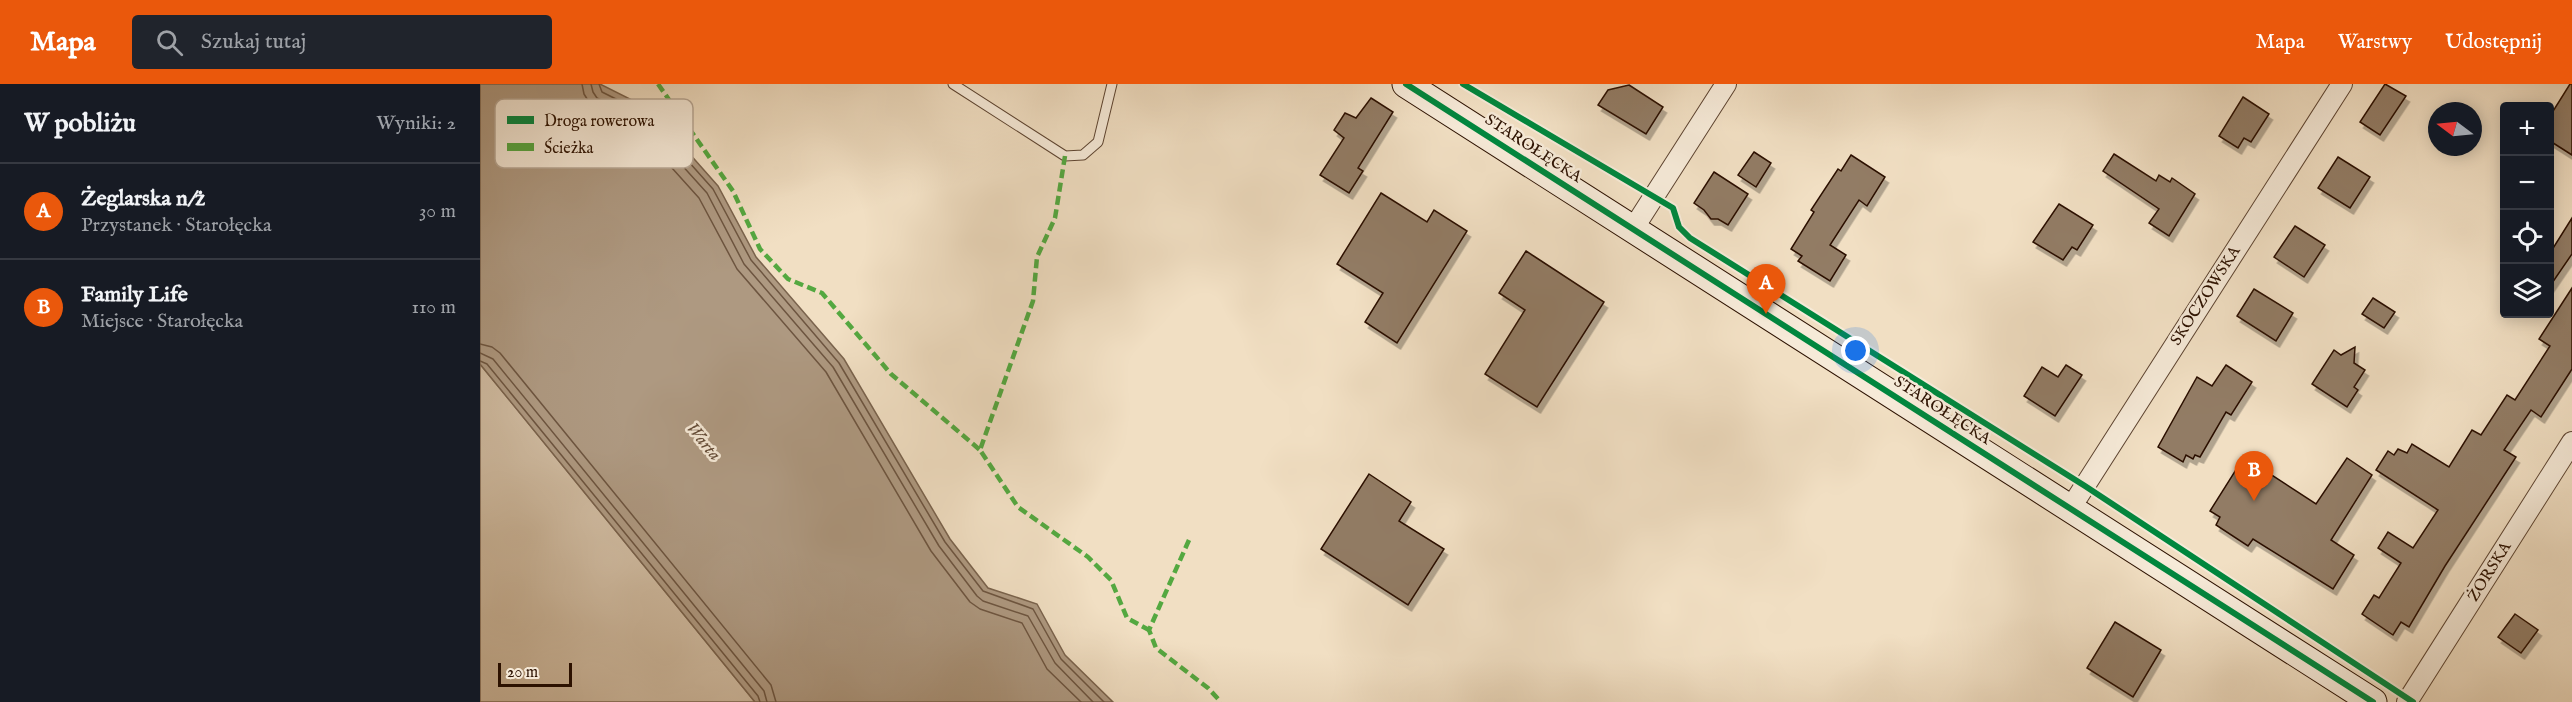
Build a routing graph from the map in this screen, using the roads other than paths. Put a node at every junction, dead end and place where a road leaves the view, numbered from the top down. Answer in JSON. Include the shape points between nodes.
{"nodes":[{"id":1,"x":953,"y":84,"type":"edge"},
{"id":2,"x":1112,"y":84,"type":"edge"},
{"id":3,"x":1406,"y":84,"type":"edge"},
{"id":4,"x":1726,"y":84,"type":"edge"},
{"id":5,"x":2342,"y":84,"type":"edge"},
{"id":6,"x":1633,"y":229,"type":"junction"},
{"id":7,"x":2572,"y":442,"type":"edge"},
{"id":8,"x":2070,"y":508,"type":"junction"},
{"id":9,"x":2373,"y":702,"type":"edge"},
{"id":10,"x":2407,"y":702,"type":"edge"}],
"edges":[{"from":1,"to":2,"type":"lane","via":[[1065,156],[1083,155],[1098,142]]},
{"from":3,"to":6,"type":"street","name":"STAROŁĘCKA"},
{"from":4,"to":6,"type":"street"},
{"from":5,"to":8,"type":"street","name":"SKOCZOWSKA"},
{"from":6,"to":8,"type":"street","name":"STAROŁĘCKA"},
{"from":7,"to":10,"type":"street","name":"ŻORSKA"},
{"from":8,"to":9,"type":"street","name":"STAROŁĘCKA"}]}
